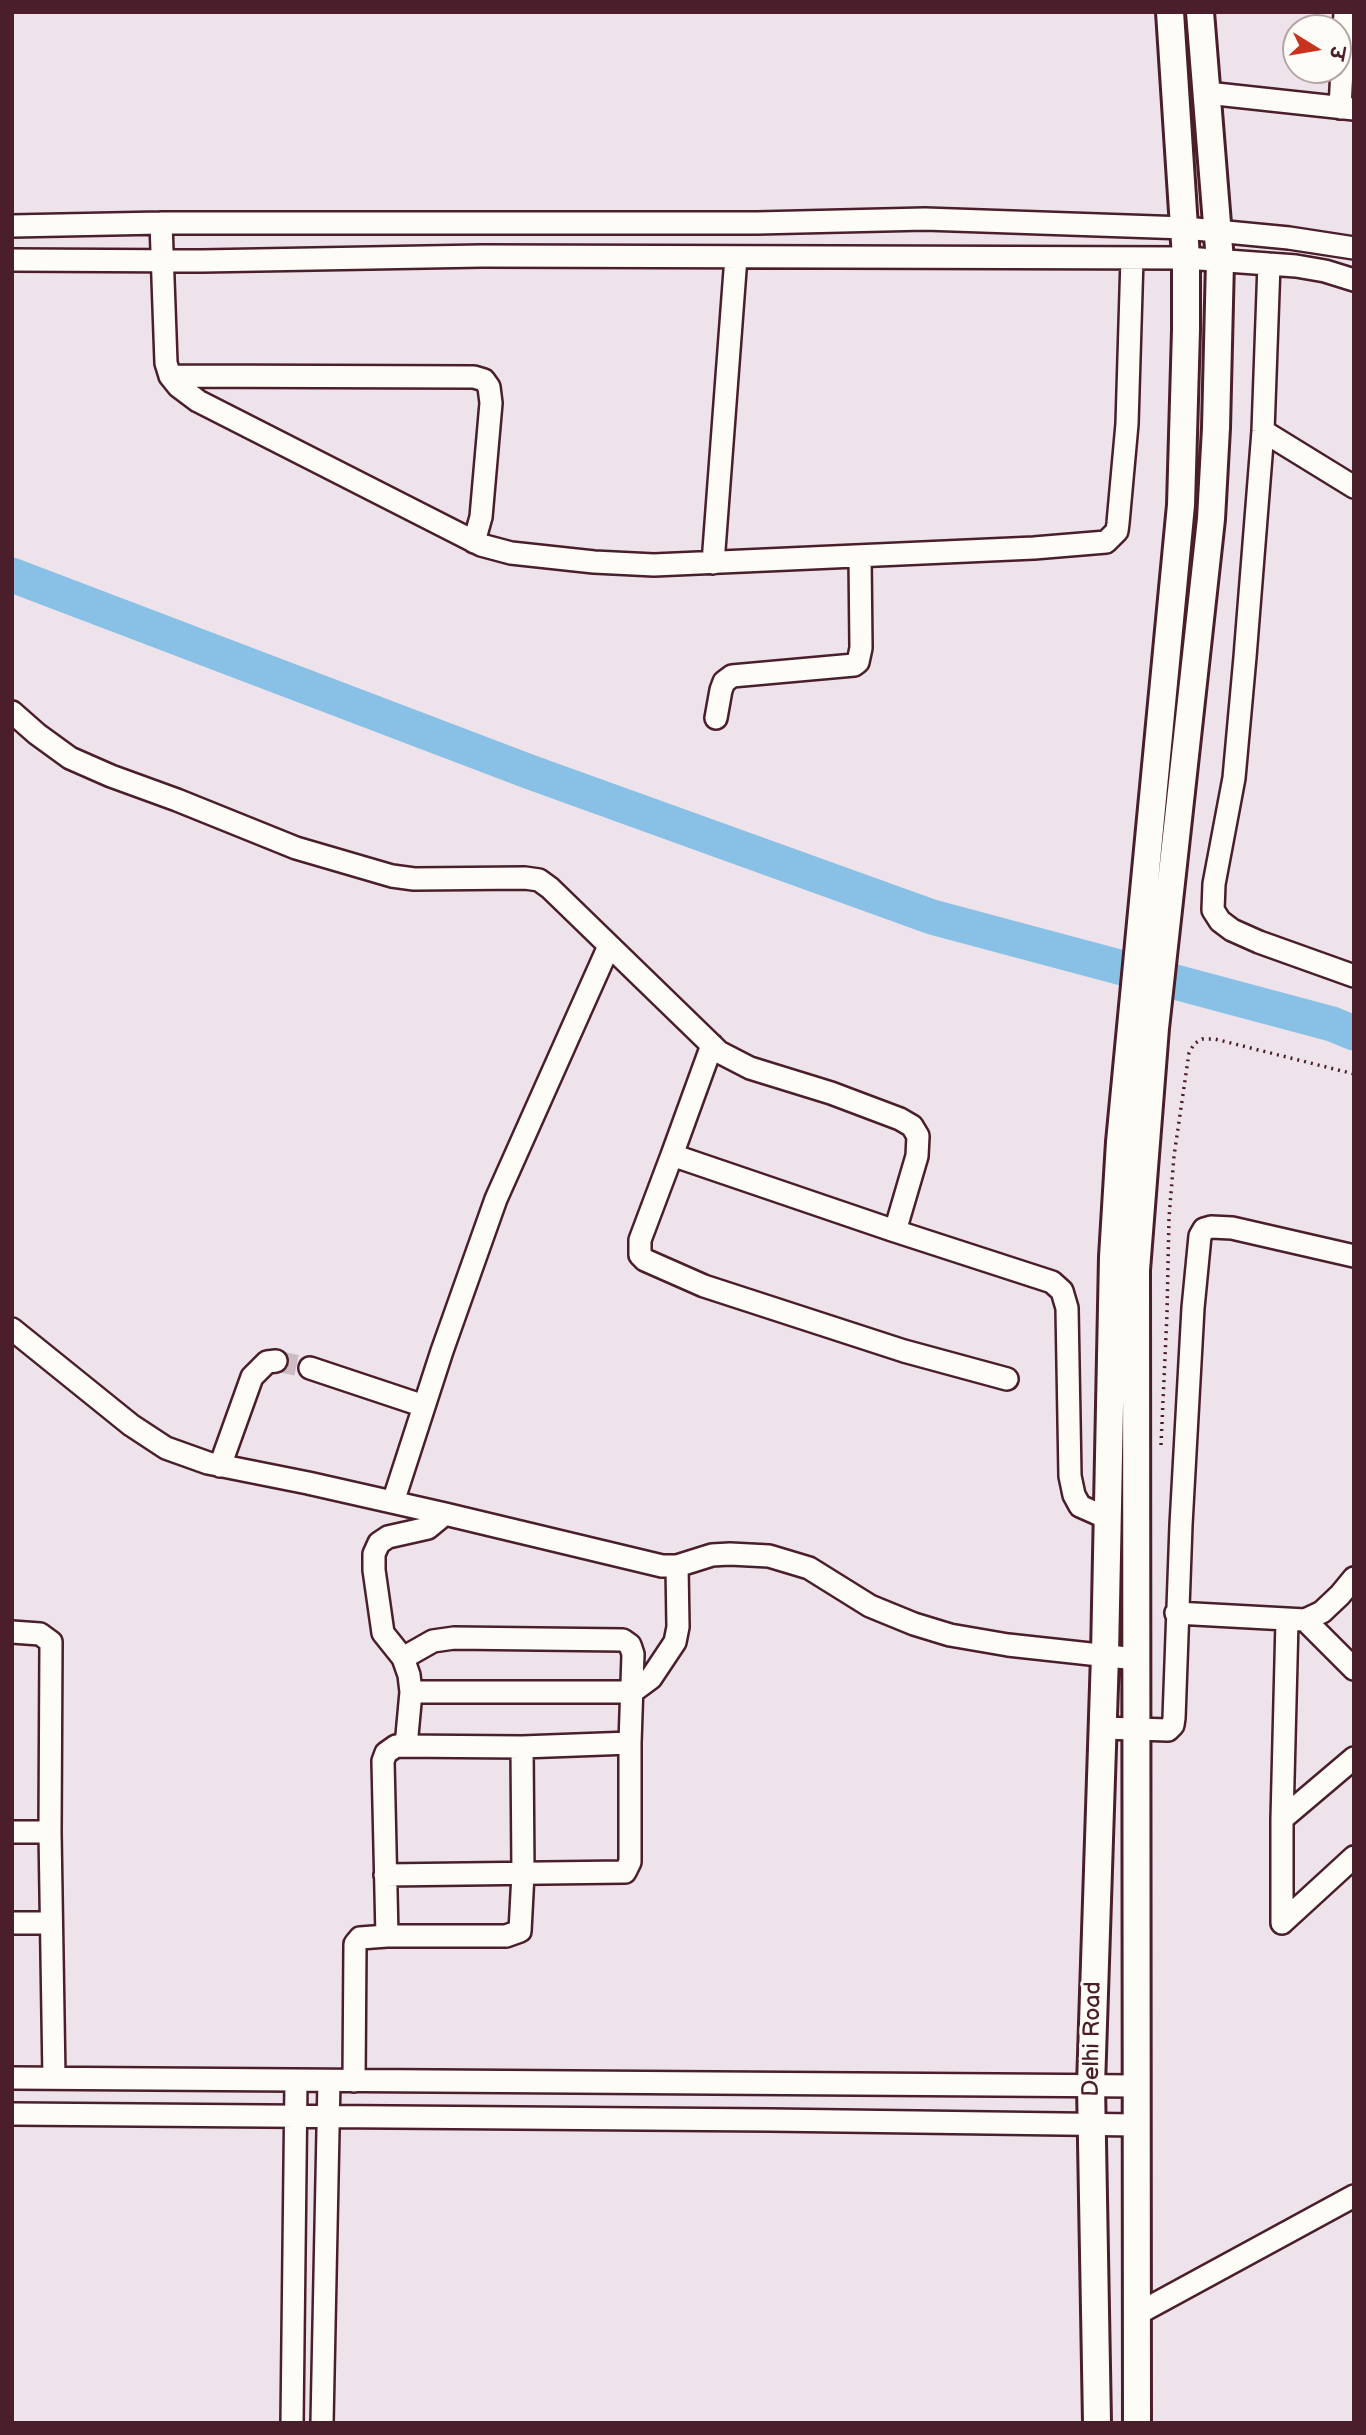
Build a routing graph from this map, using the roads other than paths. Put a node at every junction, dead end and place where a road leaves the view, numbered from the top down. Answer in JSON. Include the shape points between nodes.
{"nodes":[{"id":1,"x":1170,"y":12,"type":"edge"},
{"id":2,"x":1200,"y":12,"type":"edge"},
{"id":3,"x":1345,"y":12,"type":"edge"},
{"id":4,"x":1207,"y":93,"type":"junction"},
{"id":5,"x":1347,"y":109,"type":"edge"},
{"id":6,"x":161,"y":223,"type":"junction"},
{"id":7,"x":12,"y":226,"type":"edge"},
{"id":8,"x":1185,"y":228,"type":"junction"},
{"id":9,"x":1218,"y":230,"type":"junction"},
{"id":10,"x":1354,"y":248,"type":"edge"},
{"id":11,"x":736,"y":257,"type":"junction"},
{"id":12,"x":1132,"y":258,"type":"junction"},
{"id":13,"x":1186,"y":258,"type":"junction"},
{"id":14,"x":12,"y":260,"type":"edge"},
{"id":15,"x":162,"y":261,"type":"junction"},
{"id":16,"x":1220,"y":261,"type":"junction"},
{"id":17,"x":1269,"y":264,"type":"junction"},
{"id":18,"x":1354,"y":280,"type":"edge"},
{"id":19,"x":170,"y":376,"type":"junction"},
{"id":20,"x":1262,"y":431,"type":"junction"},
{"id":21,"x":1354,"y":486,"type":"edge"},
{"id":22,"x":474,"y":542,"type":"junction"},
{"id":23,"x":860,"y":556,"type":"junction"},
{"id":24,"x":713,"y":564,"type":"junction"},
{"id":25,"x":12,"y":712,"type":"edge"},
{"id":26,"x":716,"y":718,"type":"dead end"},
{"id":27,"x":609,"y":946,"type":"junction"},
{"id":28,"x":1354,"y":976,"type":"edge"},
{"id":29,"x":1144,"y":1026,"type":"junction"},
{"id":30,"x":712,"y":1045,"type":"junction"},
{"id":31,"x":672,"y":1156,"type":"junction"},
{"id":32,"x":895,"y":1231,"type":"junction"},
{"id":33,"x":1354,"y":1256,"type":"edge"},
{"id":34,"x":12,"y":1329,"type":"edge"},
{"id":35,"x":276,"y":1361,"type":"dead end"},
{"id":36,"x":310,"y":1368,"type":"tunnel mouth"},
{"id":37,"x":1007,"y":1379,"type":"dead end"},
{"id":38,"x":424,"y":1406,"type":"junction"},
{"id":39,"x":220,"y":1466,"type":"junction"},
{"id":40,"x":393,"y":1502,"type":"junction"},
{"id":41,"x":445,"y":1514,"type":"junction"},
{"id":42,"x":1107,"y":1518,"type":"junction"},
{"id":43,"x":677,"y":1566,"type":"junction"},
{"id":44,"x":1354,"y":1578,"type":"edge"},
{"id":45,"x":1177,"y":1613,"type":"junction"},
{"id":46,"x":1296,"y":1620,"type":"junction"},
{"id":47,"x":12,"y":1632,"type":"edge"},
{"id":48,"x":1105,"y":1655,"type":"junction"},
{"id":49,"x":402,"y":1658,"type":"junction"},
{"id":50,"x":1136,"y":1659,"type":"junction"},
{"id":51,"x":1354,"y":1669,"type":"edge"},
{"id":52,"x":411,"y":1692,"type":"junction"},
{"id":53,"x":632,"y":1692,"type":"junction"},
{"id":54,"x":1102,"y":1728,"type":"junction"},
{"id":55,"x":1137,"y":1729,"type":"junction"},
{"id":56,"x":630,"y":1743,"type":"junction"},
{"id":57,"x":406,"y":1746,"type":"junction"},
{"id":58,"x":522,"y":1747,"type":"junction"},
{"id":59,"x":1354,"y":1758,"type":"edge"},
{"id":60,"x":1282,"y":1819,"type":"junction"},
{"id":61,"x":12,"y":1832,"type":"edge"},
{"id":62,"x":50,"y":1832,"type":"junction"},
{"id":63,"x":1354,"y":1857,"type":"edge"},
{"id":64,"x":523,"y":1874,"type":"junction"},
{"id":65,"x":385,"y":1875,"type":"junction"},
{"id":66,"x":12,"y":1923,"type":"edge"},
{"id":67,"x":51,"y":1923,"type":"junction"},
{"id":68,"x":387,"y":1936,"type":"junction"},
{"id":69,"x":12,"y":2078,"type":"edge"},
{"id":70,"x":54,"y":2078,"type":"junction"},
{"id":71,"x":296,"y":2081,"type":"junction"},
{"id":72,"x":328,"y":2081,"type":"junction"},
{"id":73,"x":354,"y":2081,"type":"junction"},
{"id":74,"x":1091,"y":2085,"type":"junction"},
{"id":75,"x":1136,"y":2086,"type":"junction"},
{"id":76,"x":12,"y":2114,"type":"edge"},
{"id":77,"x":297,"y":2116,"type":"junction"},
{"id":78,"x":328,"y":2117,"type":"junction"},
{"id":79,"x":1136,"y":2125,"type":"junction"},
{"id":80,"x":1092,"y":2126,"type":"junction"},
{"id":81,"x":1354,"y":2196,"type":"edge"},
{"id":82,"x":1137,"y":2314,"type":"junction"},
{"id":83,"x":292,"y":2423,"type":"edge"},
{"id":84,"x":322,"y":2423,"type":"edge"},
{"id":85,"x":1097,"y":2423,"type":"edge"},
{"id":86,"x":1137,"y":2423,"type":"edge"}],
"edges":[{"from":1,"to":8,"type":"main road"},
{"from":2,"to":4,"type":"main road"},
{"from":3,"to":5,"type":"street"},
{"from":4,"to":5,"type":"street"},
{"from":4,"to":9,"type":"main road"},
{"from":6,"to":7,"type":"street"},
{"from":6,"to":8,"type":"street","via":[[583,225],[925,219]]},
{"from":6,"to":15,"type":"street"},
{"from":8,"to":9,"type":"street"},
{"from":8,"to":13,"type":"main road"},
{"from":9,"to":10,"type":"street"},
{"from":9,"to":16,"type":"main road"},
{"from":11,"to":12,"type":"street"},
{"from":11,"to":15,"type":"street"},
{"from":11,"to":24,"type":"street"},
{"from":12,"to":13,"type":"street"},
{"from":12,"to":23,"type":"street","via":[[1127,424],[1118,523],[1112,537],[1106,542],[1034,548]]},
{"from":13,"to":16,"type":"street"},
{"from":13,"to":29,"type":"main road","via":[[1181,505],[1143,900]]},
{"from":14,"to":15,"type":"street"},
{"from":15,"to":19,"type":"street"},
{"from":16,"to":17,"type":"street"},
{"from":16,"to":29,"type":"main road","via":[[1211,519],[1170,905]]},
{"from":17,"to":18,"type":"street"},
{"from":17,"to":20,"type":"street"},
{"from":19,"to":22,"type":"street","via":[[208,407]]},
{"from":19,"to":22,"type":"street","via":[[484,380],[491,403],[481,517]]},
{"from":20,"to":21,"type":"street"},
{"from":20,"to":28,"type":"street","via":[[1234,778],[1213,910],[1232,930]]},
{"from":22,"to":24,"type":"street","via":[[511,553],[594,562]]},
{"from":23,"to":24,"type":"street"},
{"from":23,"to":26,"type":"street","via":[[858,662],[732,676],[720,690]]},
{"from":25,"to":27,"type":"street","via":[[70,758],[296,848],[414,879],[539,880]]},
{"from":27,"to":30,"type":"street"},
{"from":27,"to":38,"type":"street","via":[[496,1199]]},
{"from":29,"to":42,"type":"main road","name":"Delhi Road","via":[[1120,1142]]},
{"from":29,"to":50,"type":"main road","name":"Delhi Road","via":[[1136,1270]]},
{"from":30,"to":31,"type":"street"},
{"from":30,"to":32,"type":"street","via":[[750,1068],[831,1093],[912,1126],[918,1136],[916,1156]]},
{"from":31,"to":32,"type":"street"},
{"from":31,"to":37,"type":"street","via":[[640,1240],[640,1255],[652,1264],[704,1286],[904,1351]]},
{"from":32,"to":42,"type":"street","via":[[1052,1282],[1062,1290],[1067,1308],[1070,1476],[1080,1506]]},
{"from":33,"to":45,"type":"street","via":[[1232,1228],[1211,1227],[1199,1236]]},
{"from":34,"to":39,"type":"street","via":[[131,1425],[166,1448]]},
{"from":35,"to":39,"type":"street","via":[[267,1362],[252,1377]]},
{"from":36,"to":38,"type":"street"},
{"from":38,"to":40,"type":"street"},
{"from":39,"to":40,"type":"street"},
{"from":40,"to":41,"type":"street"},
{"from":41,"to":43,"type":"street","via":[[647,1563]]},
{"from":41,"to":49,"type":"street","via":[[428,1528],[388,1537],[374,1554],[380,1622]]},
{"from":42,"to":48,"type":"main road","name":"Delhi Road"},
{"from":43,"to":48,"type":"street","via":[[730,1553],[769,1556],[809,1568],[870,1606],[914,1624],[1008,1645]]},
{"from":43,"to":53,"type":"street","via":[[675,1642],[651,1678]]},
{"from":44,"to":46,"type":"street","via":[[1321,1612]]},
{"from":45,"to":46,"type":"street"},
{"from":45,"to":55,"type":"street","via":[[1173,1725],[1161,1731]]},
{"from":46,"to":51,"type":"street"},
{"from":46,"to":60,"type":"street"},
{"from":47,"to":62,"type":"street","via":[[40,1634],[51,1642]]},
{"from":48,"to":50,"type":"street"},
{"from":48,"to":54,"type":"main road","name":"Delhi Road"},
{"from":49,"to":52,"type":"street"},
{"from":49,"to":53,"type":"street","via":[[433,1641],[454,1638],[623,1640],[633,1654]]},
{"from":50,"to":55,"type":"main road","name":"Delhi Road"},
{"from":52,"to":53,"type":"street"},
{"from":52,"to":57,"type":"street"},
{"from":53,"to":56,"type":"street"},
{"from":54,"to":55,"type":"street"},
{"from":54,"to":74,"type":"main road","name":"Delhi Road"},
{"from":55,"to":75,"type":"main road","name":"Delhi Road"},
{"from":56,"to":58,"type":"street"},
{"from":56,"to":64,"type":"street","via":[[625,1872]]},
{"from":57,"to":58,"type":"street"},
{"from":57,"to":65,"type":"street","via":[[396,1746],[383,1761]]},
{"from":58,"to":64,"type":"street"},
{"from":59,"to":60,"type":"street"},
{"from":60,"to":63,"type":"street","via":[[1282,1923]]},
{"from":61,"to":62,"type":"street"},
{"from":62,"to":67,"type":"street"},
{"from":64,"to":65,"type":"street"},
{"from":64,"to":68,"type":"street","via":[[522,1927],[517,1934]]},
{"from":65,"to":68,"type":"street"},
{"from":66,"to":67,"type":"street"},
{"from":67,"to":70,"type":"street"},
{"from":68,"to":73,"type":"street","via":[[360,1938],[355,1944]]},
{"from":69,"to":70,"type":"street"},
{"from":70,"to":71,"type":"street"},
{"from":71,"to":72,"type":"street"},
{"from":71,"to":77,"type":"street"},
{"from":72,"to":73,"type":"street"},
{"from":72,"to":78,"type":"street"},
{"from":73,"to":74,"type":"street"},
{"from":74,"to":75,"type":"street"},
{"from":74,"to":80,"type":"main road","name":"Delhi Road"},
{"from":75,"to":79,"type":"main road","name":"Delhi Road"},
{"from":76,"to":77,"type":"street"},
{"from":77,"to":78,"type":"street"},
{"from":77,"to":83,"type":"street"},
{"from":78,"to":80,"type":"street"},
{"from":78,"to":84,"type":"street"},
{"from":79,"to":80,"type":"street"},
{"from":79,"to":82,"type":"main road","name":"Delhi Road"},
{"from":80,"to":85,"type":"main road","name":"Delhi Road"},
{"from":81,"to":82,"type":"street"},
{"from":82,"to":86,"type":"main road","name":"Delhi Road"}]}
